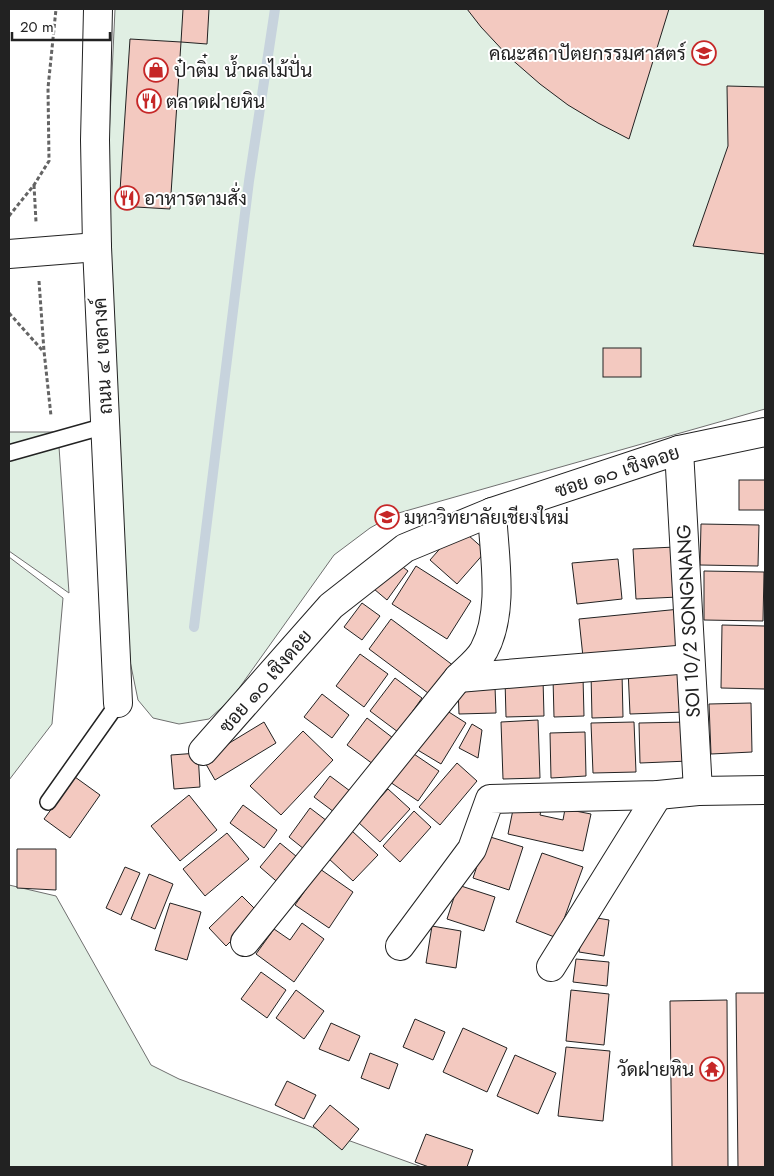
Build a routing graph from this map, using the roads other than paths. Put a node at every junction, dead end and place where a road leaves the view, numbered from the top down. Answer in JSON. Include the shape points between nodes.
{"nodes":[{"id":1,"x":98,"y":9,"type":"edge"},
{"id":2,"x":97,"y":247,"type":"junction"},
{"id":3,"x":9,"y":254,"type":"edge"},
{"id":4,"x":105,"y":426,"type":"junction"},
{"id":5,"x":765,"y":432,"type":"edge"},
{"id":6,"x":679,"y":450,"type":"junction"},
{"id":7,"x":9,"y":453,"type":"edge"},
{"id":8,"x":492,"y":512,"type":"junction"},
{"id":9,"x":690,"y":659,"type":"junction"},
{"id":10,"x":458,"y":678,"type":"junction"},
{"id":11,"x":118,"y":702,"type":"joint"},
{"id":12,"x":204,"y":751,"type":"dead end"},
{"id":13,"x":765,"y":790,"type":"edge"},
{"id":14,"x":698,"y":791,"type":"junction"},
{"id":15,"x":658,"y":795,"type":"junction"},
{"id":16,"x":48,"y":802,"type":"dead end"},
{"id":17,"x":245,"y":942,"type":"dead end"},
{"id":18,"x":400,"y":946,"type":"dead end"},
{"id":19,"x":551,"y":967,"type":"dead end"}],
"edges":[{"from":1,"to":2,"type":"street","name":"ถนน ๔ เขลางค์"},
{"from":2,"to":3,"type":"street"},
{"from":2,"to":4,"type":"street","name":"ถนน ๔ เขลางค์"},
{"from":4,"to":7,"type":"lane"},
{"from":4,"to":11,"type":"street","name":"ถนน ๔ เขลางค์"},
{"from":5,"to":6,"type":"street","name":"ซอย ๑๐ เชิงดอย"},
{"from":6,"to":8,"type":"street","name":"ซอย ๑๐ เชิงดอย"},
{"from":6,"to":9,"type":"street","name":"SOI 10/2 SONGNANG"},
{"from":8,"to":10,"type":"street","via":[[497,596],[494,623],[484,651]]},
{"from":8,"to":12,"type":"street","name":"ซอย ๑๐ เชิงดอย","via":[[405,548],[331,606]]},
{"from":9,"to":10,"type":"street"},
{"from":9,"to":14,"type":"street","name":"SOI 10/2 SONGNANG"},
{"from":10,"to":17,"type":"street"},
{"from":11,"to":16,"type":"lane"},
{"from":13,"to":14,"type":"street"},
{"from":14,"to":15,"type":"street"},
{"from":15,"to":18,"type":"street","via":[[490,799],[472,849]]},
{"from":15,"to":19,"type":"street"}]}
